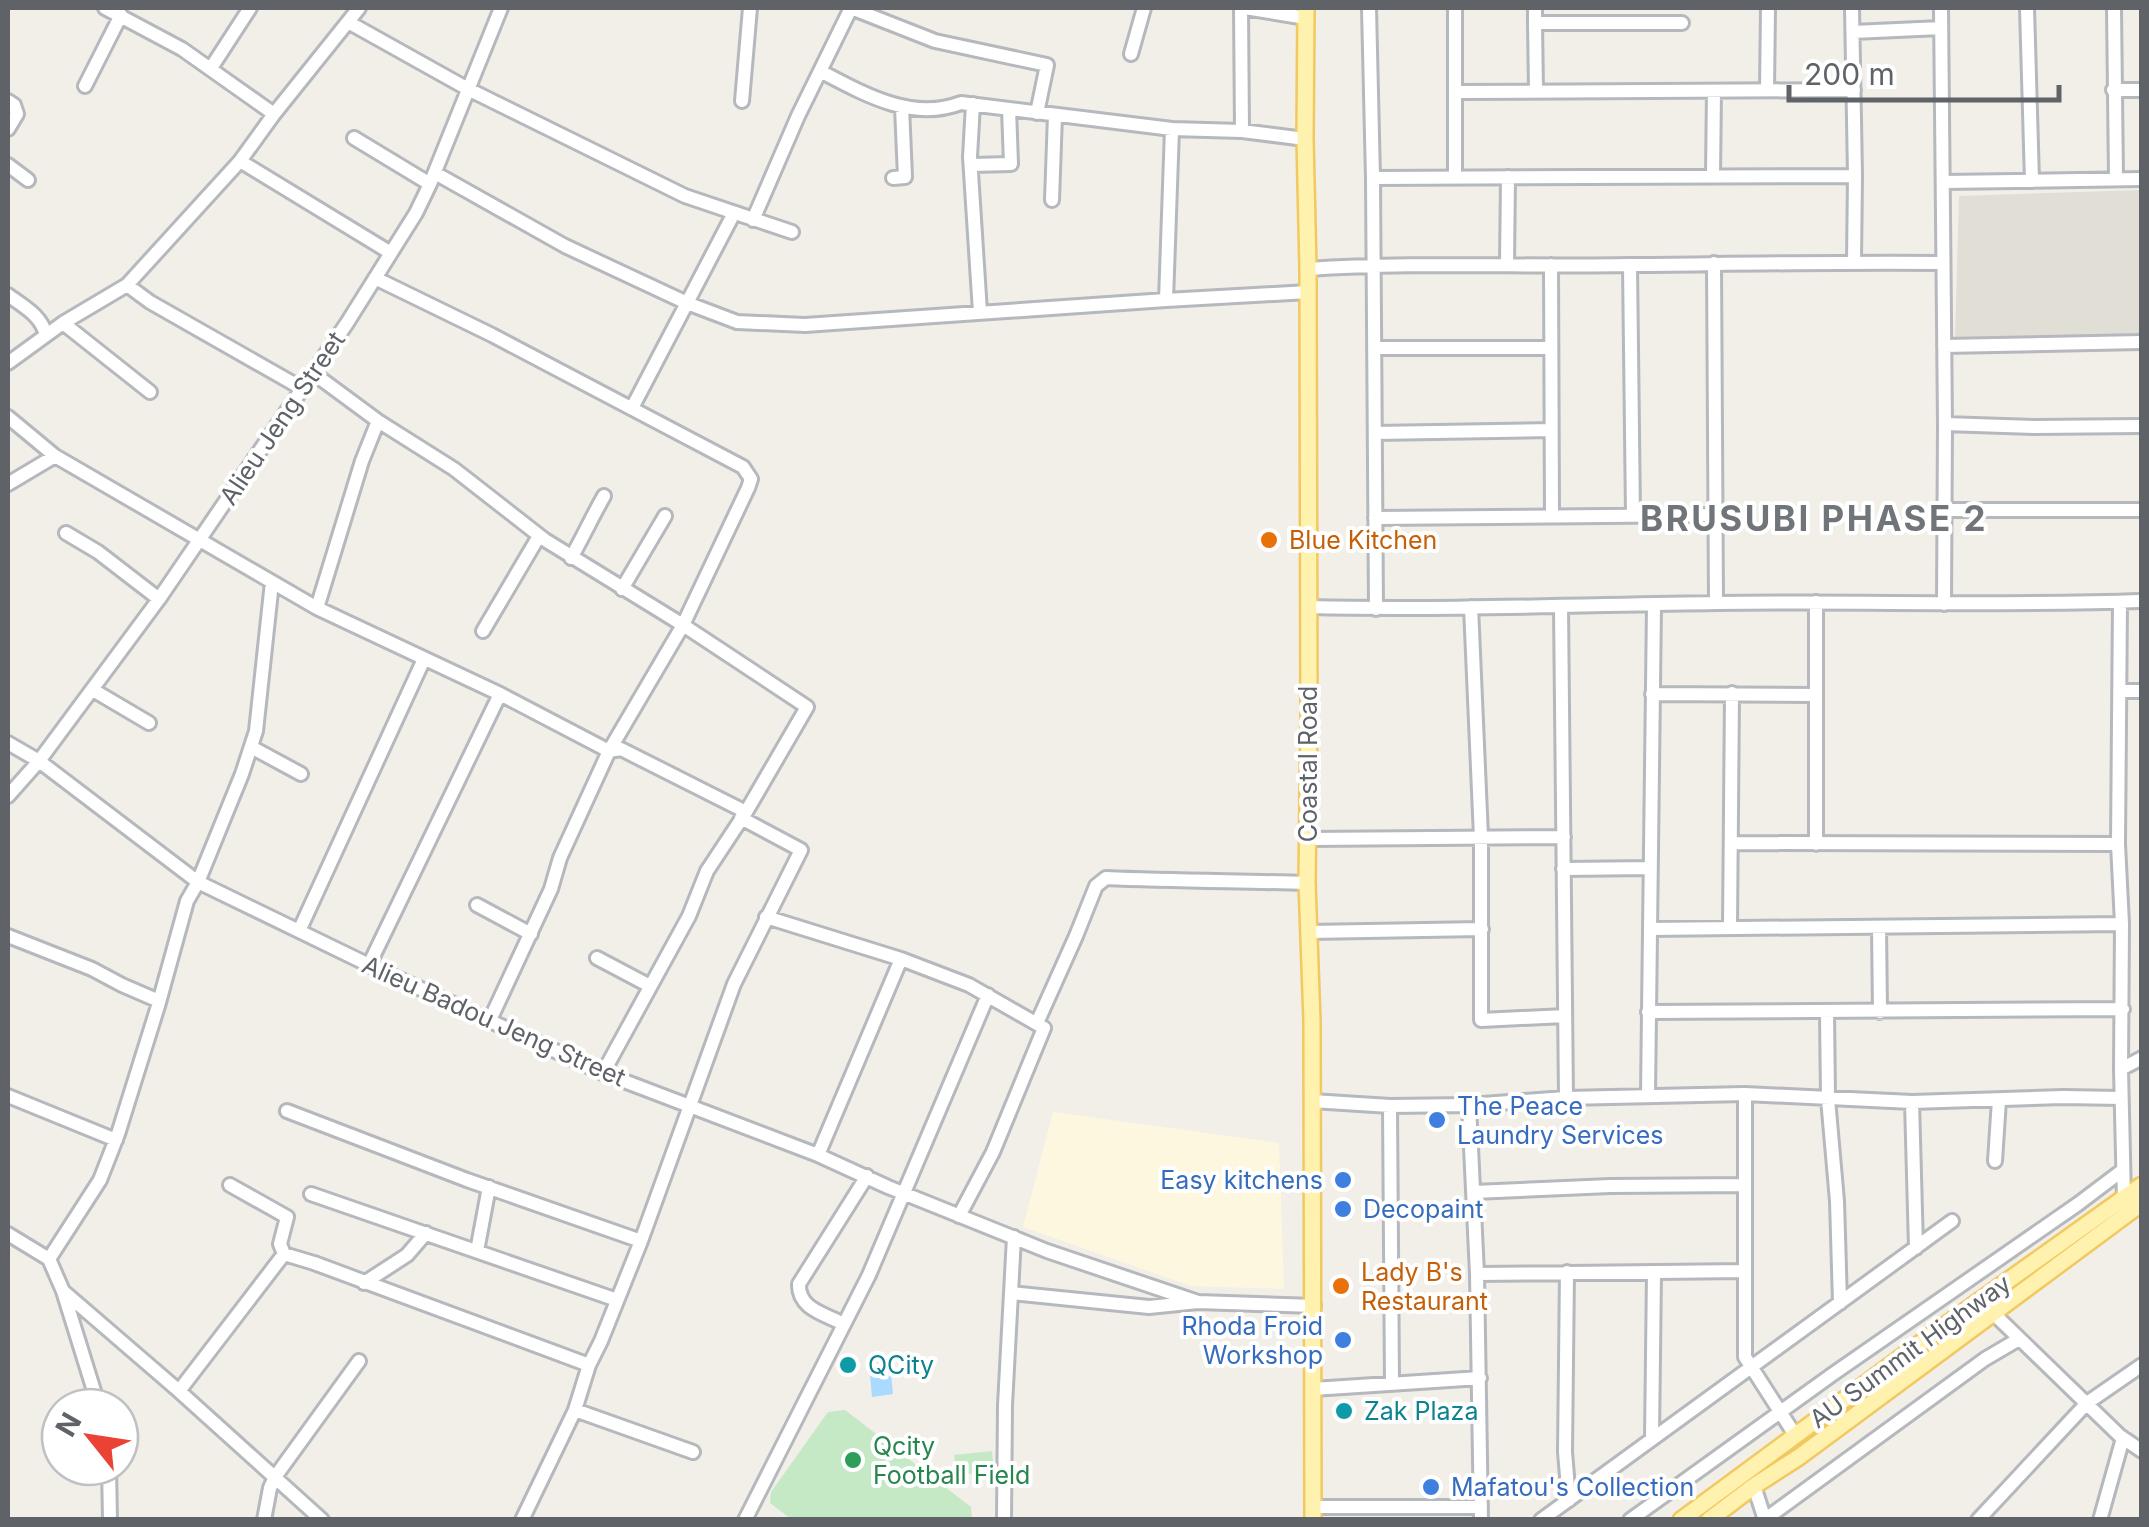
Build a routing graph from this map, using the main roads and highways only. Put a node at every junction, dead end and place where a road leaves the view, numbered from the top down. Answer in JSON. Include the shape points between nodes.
{"nodes":[{"id":1,"x":1306,"y":12,"type":"edge"},
{"id":2,"x":2142,"y":1185,"type":"edge"},
{"id":3,"x":2142,"y":1204,"type":"edge"},
{"id":4,"x":1313,"y":1513,"type":"edge"},
{"id":5,"x":1681,"y":1520,"type":"edge"},
{"id":6,"x":1709,"y":1520,"type":"edge"}],
"edges":[{"from":1,"to":4,"type":"main road","name":"Coastal Road"},
{"from":2,"to":5,"type":"main road","name":"AU Summit Highway"},
{"from":3,"to":6,"type":"main road","name":"AU Summit Highway"}]}
